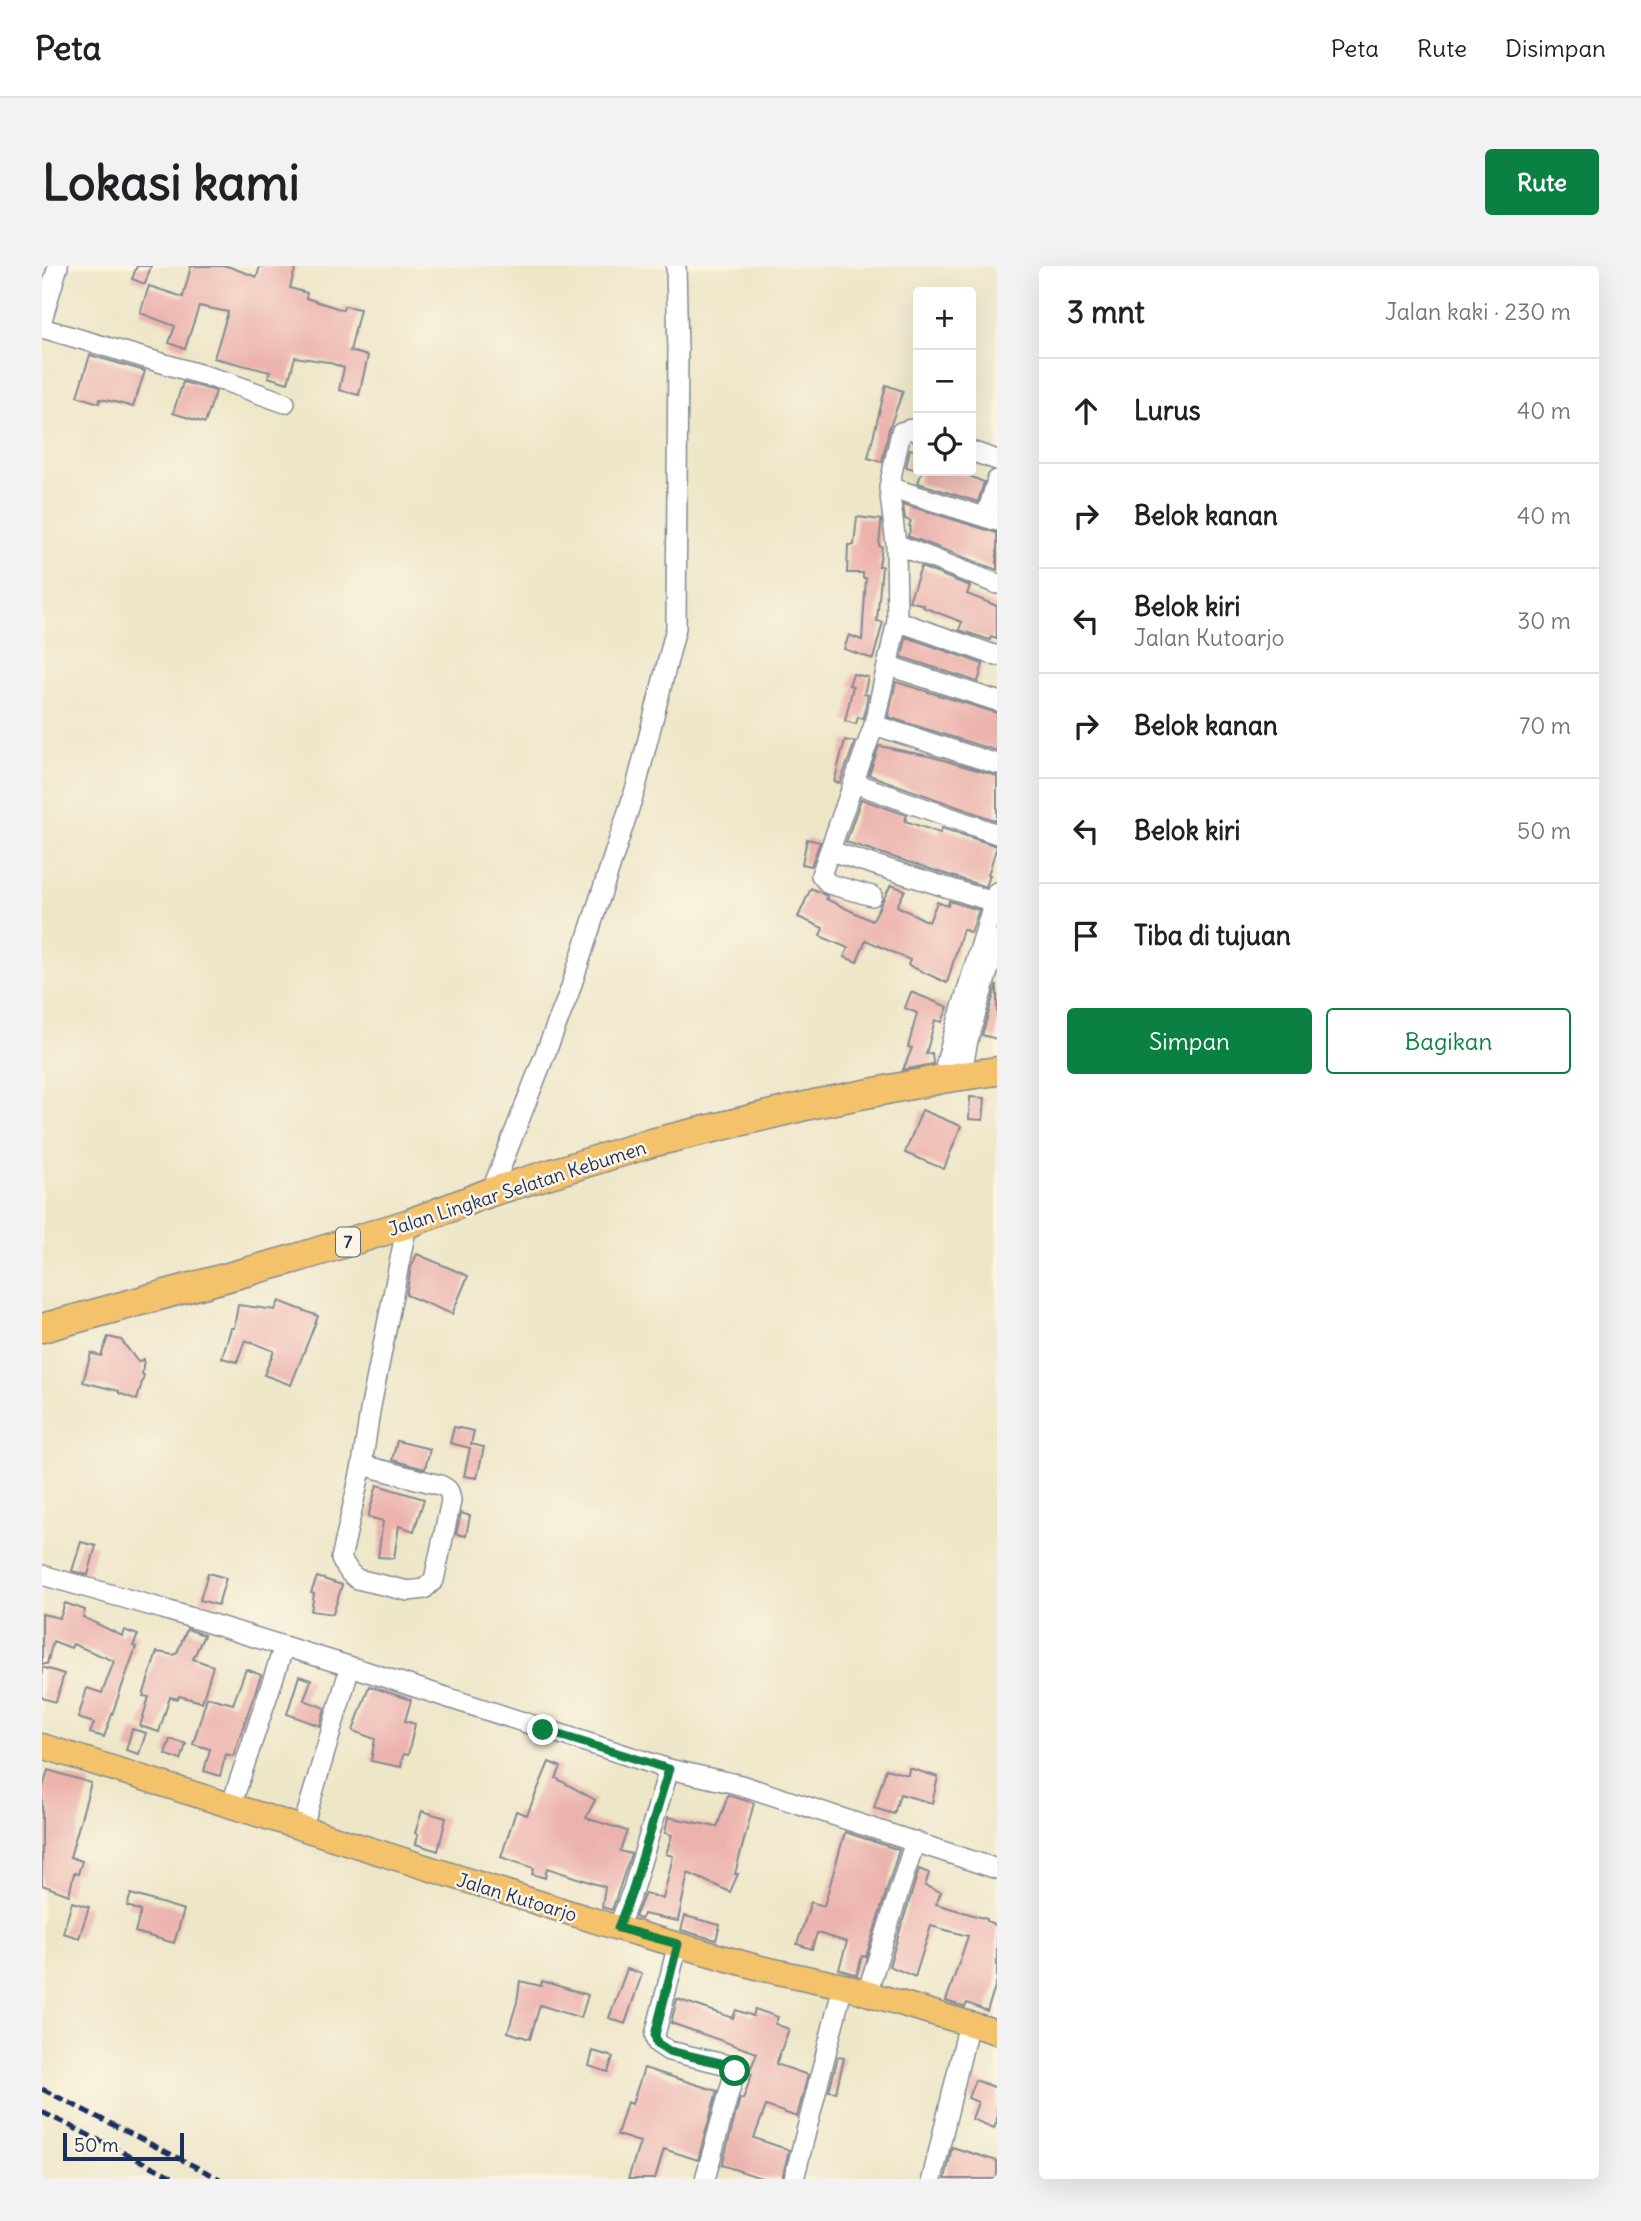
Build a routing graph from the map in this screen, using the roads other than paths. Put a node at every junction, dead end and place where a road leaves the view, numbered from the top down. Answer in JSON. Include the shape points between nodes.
{"nodes":[{"id":1,"x":58,"y":266,"type":"edge"},
{"id":2,"x":676,"y":266,"type":"edge"},
{"id":3,"x":42,"y":320,"type":"edge"},
{"id":4,"x":42,"y":328,"type":"edge"},
{"id":5,"x":285,"y":403,"type":"dead end"},
{"id":6,"x":913,"y":430,"type":"edge"},
{"id":7,"x":976,"y":453,"type":"edge"},
{"id":8,"x":997,"y":460,"type":"edge"},
{"id":9,"x":997,"y":480,"type":"edge"},
{"id":10,"x":889,"y":487,"type":"junction"},
{"id":11,"x":992,"y":519,"type":"edge"},
{"id":12,"x":896,"y":544,"type":"junction"},
{"id":13,"x":997,"y":584,"type":"edge"},
{"id":14,"x":897,"y":621,"type":"junction"},
{"id":15,"x":997,"y":656,"type":"edge"},
{"id":16,"x":888,"y":666,"type":"junction"},
{"id":17,"x":996,"y":698,"type":"edge"},
{"id":18,"x":874,"y":725,"type":"junction"},
{"id":19,"x":997,"y":764,"type":"edge"},
{"id":20,"x":854,"y":783,"type":"junction"},
{"id":21,"x":997,"y":834,"type":"edge"},
{"id":22,"x":830,"y":851,"type":"junction"},
{"id":23,"x":872,"y":896,"type":"dead end"},
{"id":24,"x":996,"y":899,"type":"edge"},
{"id":25,"x":997,"y":940,"type":"edge"},
{"id":26,"x":982,"y":966,"type":"junction"},
{"id":27,"x":997,"y":1071,"type":"edge"},
{"id":28,"x":952,"y":1078,"type":"junction"},
{"id":29,"x":491,"y":1192,"type":"junction"},
{"id":30,"x":407,"y":1224,"type":"junction"},
{"id":31,"x":42,"y":1328,"type":"edge"},
{"id":32,"x":362,"y":1465,"type":"junction"},
{"id":33,"x":42,"y":1575,"type":"edge"},
{"id":34,"x":284,"y":1646,"type":"junction"},
{"id":35,"x":350,"y":1667,"type":"junction"},
{"id":36,"x":42,"y":1746,"type":"edge"},
{"id":37,"x":669,"y":1769,"type":"junction"},
{"id":38,"x":231,"y":1806,"type":"junction"},
{"id":39,"x":302,"y":1830,"type":"junction"},
{"id":40,"x":915,"y":1841,"type":"junction"},
{"id":41,"x":997,"y":1869,"type":"edge"},
{"id":42,"x":618,"y":1928,"type":"junction"},
{"id":43,"x":678,"y":1944,"type":"junction"},
{"id":44,"x":843,"y":1986,"type":"junction"},
{"id":45,"x":867,"y":1993,"type":"junction"},
{"id":46,"x":969,"y":2023,"type":"junction"},
{"id":47,"x":997,"y":2032,"type":"edge"},
{"id":48,"x":705,"y":2179,"type":"edge"},
{"id":49,"x":794,"y":2179,"type":"edge"},
{"id":50,"x":932,"y":2179,"type":"edge"}],
"edges":[{"from":1,"to":3,"type":"street"},
{"from":2,"to":29,"type":"street","via":[[676,628],[636,787],[573,980]]},
{"from":4,"to":5,"type":"street"},
{"from":6,"to":10,"type":"street","via":[[901,432]]},
{"from":7,"to":8,"type":"street"},
{"from":9,"to":11,"type":"street"},
{"from":10,"to":11,"type":"street"},
{"from":10,"to":12,"type":"street"},
{"from":12,"to":13,"type":"street"},
{"from":12,"to":14,"type":"street"},
{"from":14,"to":15,"type":"street"},
{"from":14,"to":16,"type":"street"},
{"from":16,"to":17,"type":"street"},
{"from":16,"to":18,"type":"street"},
{"from":18,"to":19,"type":"street"},
{"from":18,"to":20,"type":"street"},
{"from":20,"to":21,"type":"street"},
{"from":20,"to":22,"type":"street"},
{"from":22,"to":23,"type":"street","via":[[823,878],[829,884]]},
{"from":22,"to":24,"type":"street"},
{"from":24,"to":26,"type":"street"},
{"from":25,"to":26,"type":"street"},
{"from":26,"to":28,"type":"street"},
{"from":27,"to":28,"type":"highway","name":"Jalan Lingkar Selatan Kebumen","number":"7"},
{"from":28,"to":29,"type":"highway","name":"Jalan Lingkar Selatan Kebumen","number":"7","via":[[814,1104],[650,1143]]},
{"from":29,"to":30,"type":"highway","name":"Jalan Lingkar Selatan Kebumen","number":"7"},
{"from":30,"to":31,"type":"highway","name":"Jalan Lingkar Selatan Kebumen","number":"7"},
{"from":30,"to":32,"type":"street"},
{"from":32,"to":32,"type":"street","via":[[341,1559],[357,1579],[408,1591],[424,1589],[434,1580],[450,1492],[440,1485]]},
{"from":33,"to":34,"type":"street"},
{"from":34,"to":35,"type":"street"},
{"from":34,"to":38,"type":"street"},
{"from":35,"to":37,"type":"street"},
{"from":35,"to":39,"type":"street"},
{"from":36,"to":38,"type":"main road","name":"Jalan Kutoarjo"},
{"from":37,"to":40,"type":"street","via":[[741,1785]]},
{"from":37,"to":42,"type":"street"},
{"from":38,"to":39,"type":"main road","name":"Jalan Kutoarjo"},
{"from":39,"to":42,"type":"main road","name":"Jalan Kutoarjo"},
{"from":40,"to":41,"type":"street"},
{"from":40,"to":45,"type":"street"},
{"from":42,"to":43,"type":"main road","name":"Jalan Kutoarjo"},
{"from":43,"to":44,"type":"main road","name":"Jalan Kutoarjo"},
{"from":43,"to":48,"type":"street","via":[[655,2035],[657,2043],[669,2051],[729,2065],[735,2071]]},
{"from":44,"to":45,"type":"main road","name":"Jalan Kutoarjo"},
{"from":44,"to":49,"type":"street"},
{"from":45,"to":46,"type":"main road","name":"Jalan Kutoarjo"},
{"from":46,"to":47,"type":"main road","name":"Jalan Kutoarjo"},
{"from":46,"to":50,"type":"street"}]}
